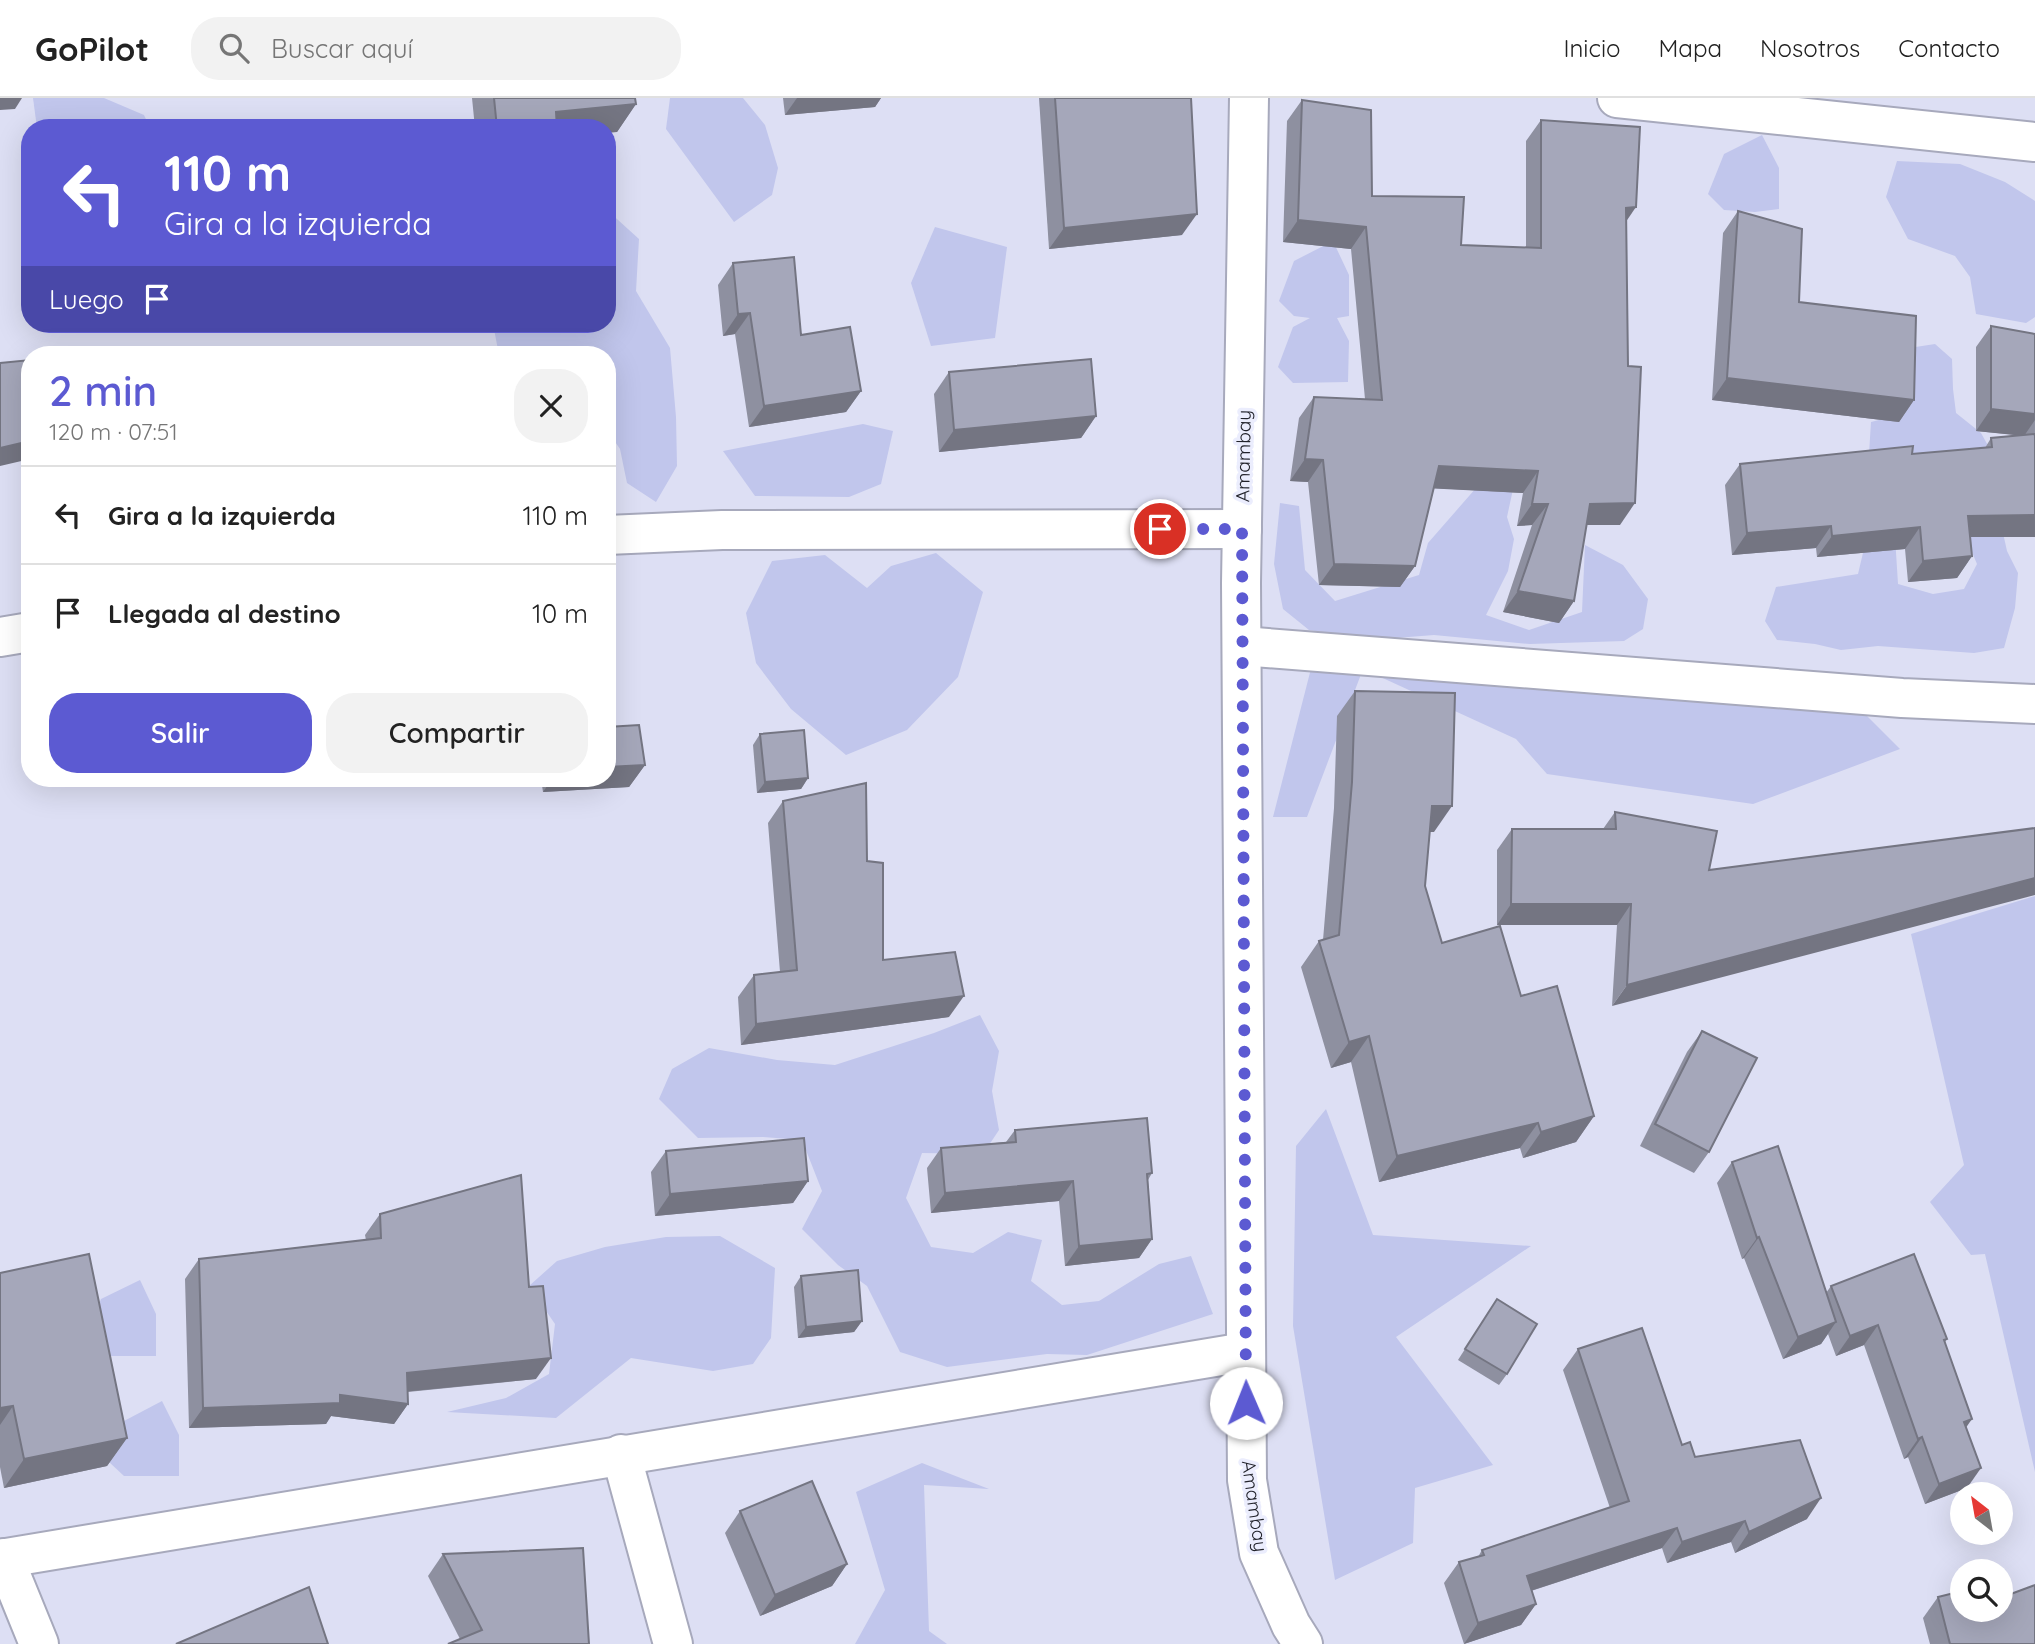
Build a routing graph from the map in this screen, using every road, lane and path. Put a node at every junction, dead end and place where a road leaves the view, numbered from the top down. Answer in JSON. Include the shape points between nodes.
{"nodes":[{"id":1,"x":1249,"y":98,"type":"edge"},
{"id":2,"x":1617,"y":98,"type":"edge"},
{"id":3,"x":2035,"y":142,"type":"edge"},
{"id":4,"x":1242,"y":529,"type":"junction"},
{"id":5,"x":616,"y":535,"type":"edge"},
{"id":6,"x":21,"y":634,"type":"edge"},
{"id":7,"x":0,"y":637,"type":"edge"},
{"id":8,"x":1242,"y":646,"type":"junction"},
{"id":9,"x":2035,"y":704,"type":"edge"},
{"id":10,"x":1245,"y":1352,"type":"junction"},
{"id":11,"x":621,"y":1454,"type":"junction"},
{"id":12,"x":2,"y":1558,"type":"edge"},
{"id":13,"x":39,"y":1644,"type":"edge"},
{"id":14,"x":673,"y":1644,"type":"edge"},
{"id":15,"x":1303,"y":1644,"type":"edge"}],
"edges":[{"from":1,"to":4,"type":"street","name":"Amambay"},
{"from":2,"to":3,"type":"street"},
{"from":4,"to":5,"type":"street","via":[[736,530]]},
{"from":4,"to":8,"type":"street","name":"Amambay"},
{"from":6,"to":7,"type":"street"},
{"from":8,"to":9,"type":"street","via":[[1902,698]]},
{"from":8,"to":10,"type":"street","name":"Amambay"},
{"from":10,"to":11,"type":"street"},
{"from":10,"to":15,"type":"street","name":"Amambay","via":[[1247,1480],[1259,1553]]},
{"from":11,"to":12,"type":"street"},
{"from":11,"to":14,"type":"street"},
{"from":12,"to":13,"type":"street"}]}
